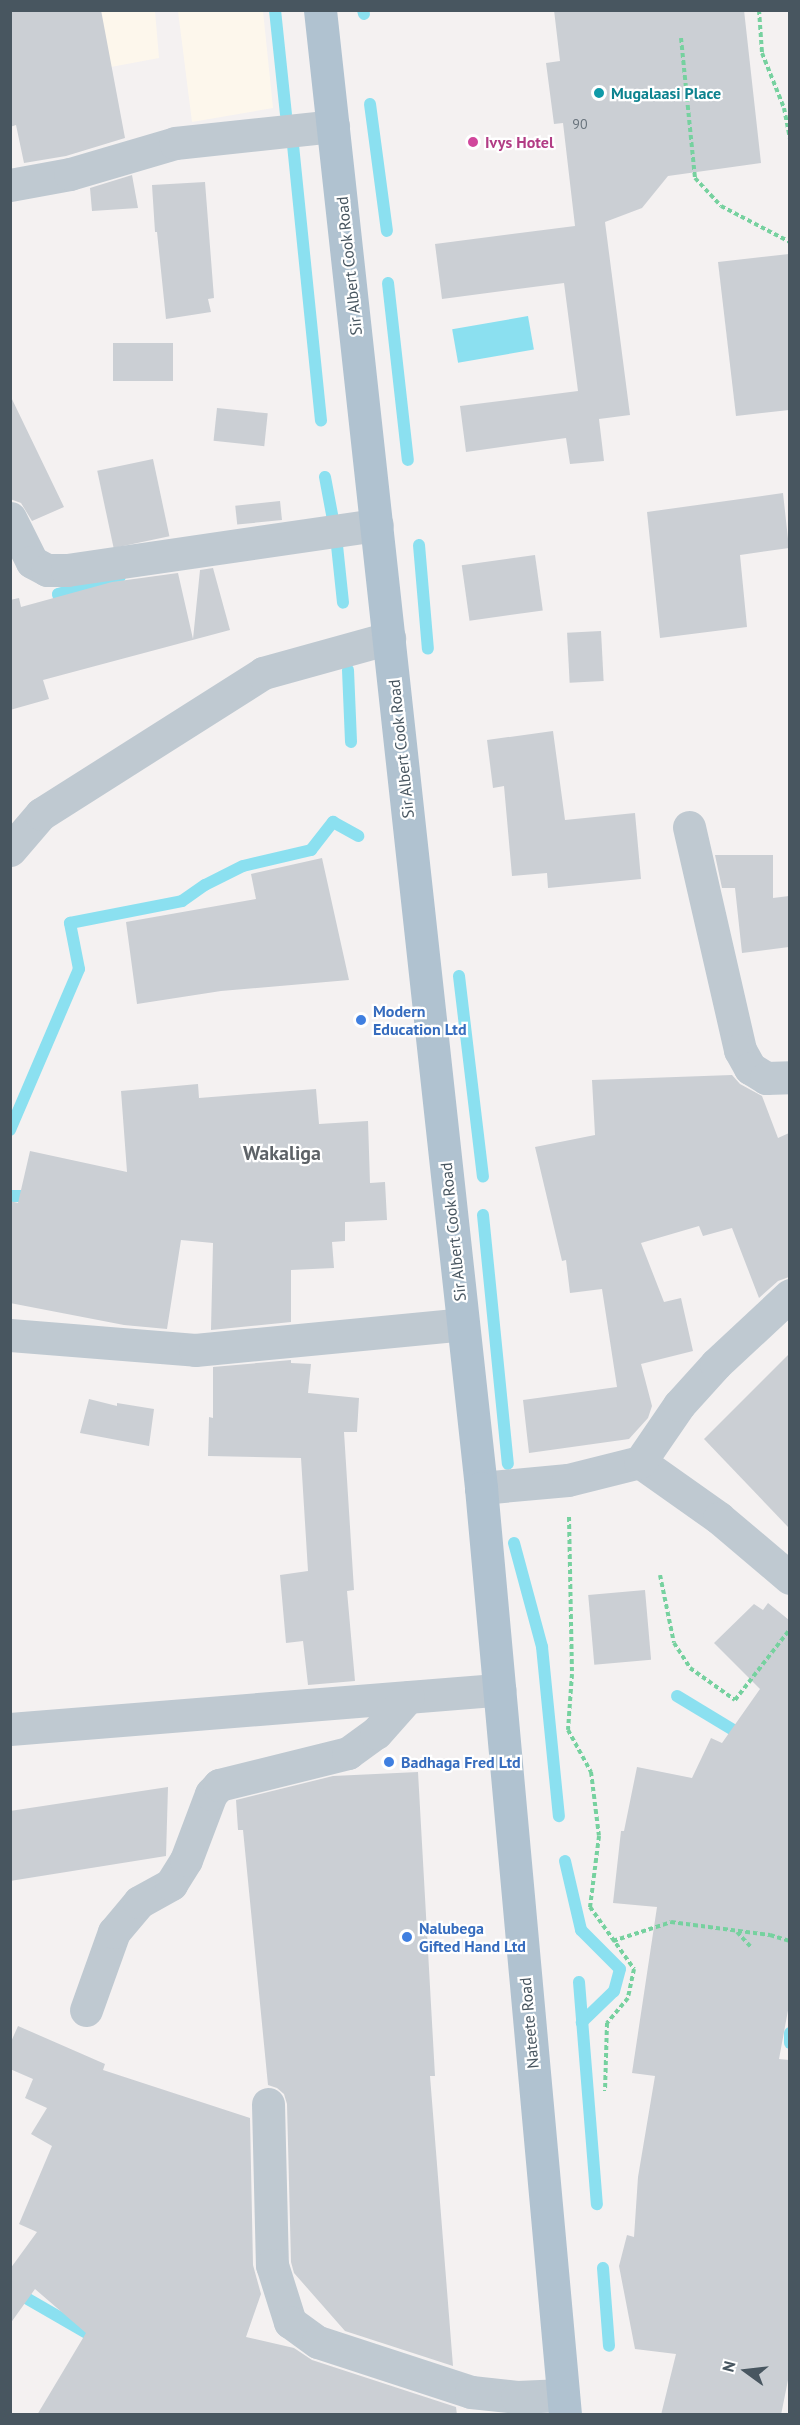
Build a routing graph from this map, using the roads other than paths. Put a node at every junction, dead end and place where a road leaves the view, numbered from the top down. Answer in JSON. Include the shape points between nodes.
{"nodes":[{"id":1,"x":320,"y":10,"type":"edge"},
{"id":2,"x":333,"y":126,"type":"junction"},
{"id":3,"x":10,"y":185,"type":"edge"},
{"id":4,"x":10,"y":518,"type":"edge"},
{"id":5,"x":377,"y":525,"type":"junction"},
{"id":6,"x":389,"y":638,"type":"junction"},
{"id":7,"x":689,"y":827,"type":"dead end"},
{"id":8,"x":10,"y":850,"type":"edge"},
{"id":9,"x":789,"y":1077,"type":"edge"},
{"id":10,"x":789,"y":1295,"type":"edge"},
{"id":11,"x":463,"y":1324,"type":"junction"},
{"id":12,"x":10,"y":1335,"type":"edge"},
{"id":13,"x":640,"y":1462,"type":"junction"},
{"id":14,"x":481,"y":1488,"type":"junction"},
{"id":15,"x":789,"y":1578,"type":"edge"},
{"id":16,"x":500,"y":1690,"type":"junction"},
{"id":17,"x":408,"y":1697,"type":"junction"},
{"id":18,"x":10,"y":1729,"type":"edge"},
{"id":19,"x":86,"y":2010,"type":"dead end"},
{"id":20,"x":268,"y":2104,"type":"dead end"},
{"id":21,"x":564,"y":2405,"type":"edge"}],
"edges":[{"from":1,"to":2,"type":"main road","name":"Sir Albert Cook Road"},
{"from":2,"to":3,"type":"street","via":[[176,143],[70,174]]},
{"from":2,"to":5,"type":"main road","name":"Sir Albert Cook Road"},
{"from":4,"to":5,"type":"street","via":[[32,562],[47,570]]},
{"from":5,"to":6,"type":"main road","name":"Sir Albert Cook Road"},
{"from":6,"to":8,"type":"street","via":[[263,673],[41,814]]},
{"from":6,"to":11,"type":"main road","name":"Sir Albert Cook Road"},
{"from":7,"to":9,"type":"street","via":[[740,1050],[750,1068],[766,1078]]},
{"from":10,"to":13,"type":"street","via":[[679,1405]]},
{"from":11,"to":12,"type":"street","via":[[195,1350]]},
{"from":11,"to":14,"type":"main road","name":"Sir Albert Cook Road"},
{"from":13,"to":14,"type":"street","via":[[568,1480]]},
{"from":13,"to":15,"type":"street","via":[[719,1518]]},
{"from":14,"to":16,"type":"main road","name":"Nateete Road"},
{"from":16,"to":17,"type":"street"},
{"from":16,"to":21,"type":"main road","name":"Nateete Road"},
{"from":17,"to":18,"type":"street"},
{"from":17,"to":19,"type":"street","via":[[375,1733],[348,1754],[219,1785],[211,1794],[186,1860],[171,1884],[140,1902],[114,1932]]},
{"from":20,"to":21,"type":"street","via":[[273,2265],[290,2322],[318,2342],[471,2392]]}]}
